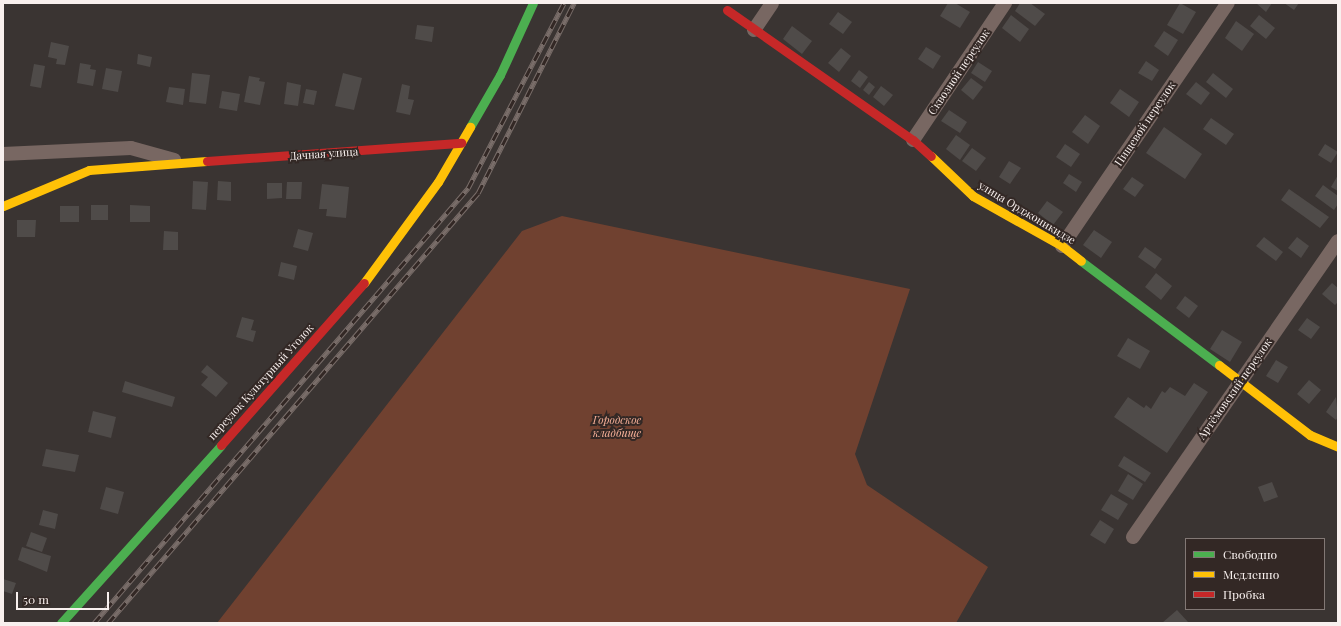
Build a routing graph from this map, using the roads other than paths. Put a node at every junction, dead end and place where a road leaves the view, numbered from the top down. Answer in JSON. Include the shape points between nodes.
{"nodes":[{"id":1,"x":533,"y":3,"type":"edge"},
{"id":2,"x":772,"y":3,"type":"edge"},
{"id":3,"x":1005,"y":3,"type":"edge"},
{"id":4,"x":1228,"y":3,"type":"edge"},
{"id":5,"x":727,"y":10,"type":"dead end"},
{"id":6,"x":754,"y":30,"type":"junction"},
{"id":7,"x":913,"y":140,"type":"junction"},
{"id":8,"x":461,"y":143,"type":"junction"},
{"id":9,"x":3,"y":154,"type":"edge"},
{"id":10,"x":188,"y":164,"type":"junction"},
{"id":11,"x":3,"y":206,"type":"edge"},
{"id":12,"x":1338,"y":241,"type":"edge"},
{"id":13,"x":1062,"y":246,"type":"junction"},
{"id":14,"x":1240,"y":382,"type":"junction"},
{"id":15,"x":1338,"y":447,"type":"edge"},
{"id":16,"x":1133,"y":538,"type":"dead end"},
{"id":17,"x":61,"y":623,"type":"edge"}],
"edges":[{"from":1,"to":8,"type":"street","name":"переулок Культурный Уголок","via":[[500,75]]},
{"from":2,"to":6,"type":"street"},
{"from":3,"to":7,"type":"street","name":"Сквозной переулок"},
{"from":4,"to":13,"type":"street","name":"Пищевой переулок"},
{"from":5,"to":6,"type":"street","name":"улица Орджоникидзе"},
{"from":6,"to":7,"type":"street","name":"улица Орджоникидзе"},
{"from":7,"to":13,"type":"street","name":"улица Орджоникидзе","via":[[973,196]]},
{"from":8,"to":10,"type":"street","name":"Дачная улица"},
{"from":8,"to":17,"type":"street","name":"переулок Культурный Уголок","via":[[400,237],[346,306]]},
{"from":9,"to":10,"type":"street","name":"Дачная улица","via":[[131,148]]},
{"from":10,"to":11,"type":"street","name":"Дачная улица","via":[[89,170]]},
{"from":12,"to":14,"type":"street","name":"Артёмовский переулок"},
{"from":13,"to":14,"type":"street","name":"улица Орджоникидзе"},
{"from":14,"to":15,"type":"street","name":"улица Орджоникидзе","via":[[1310,435]]},
{"from":14,"to":16,"type":"street","name":"Артёмовский переулок"}]}
